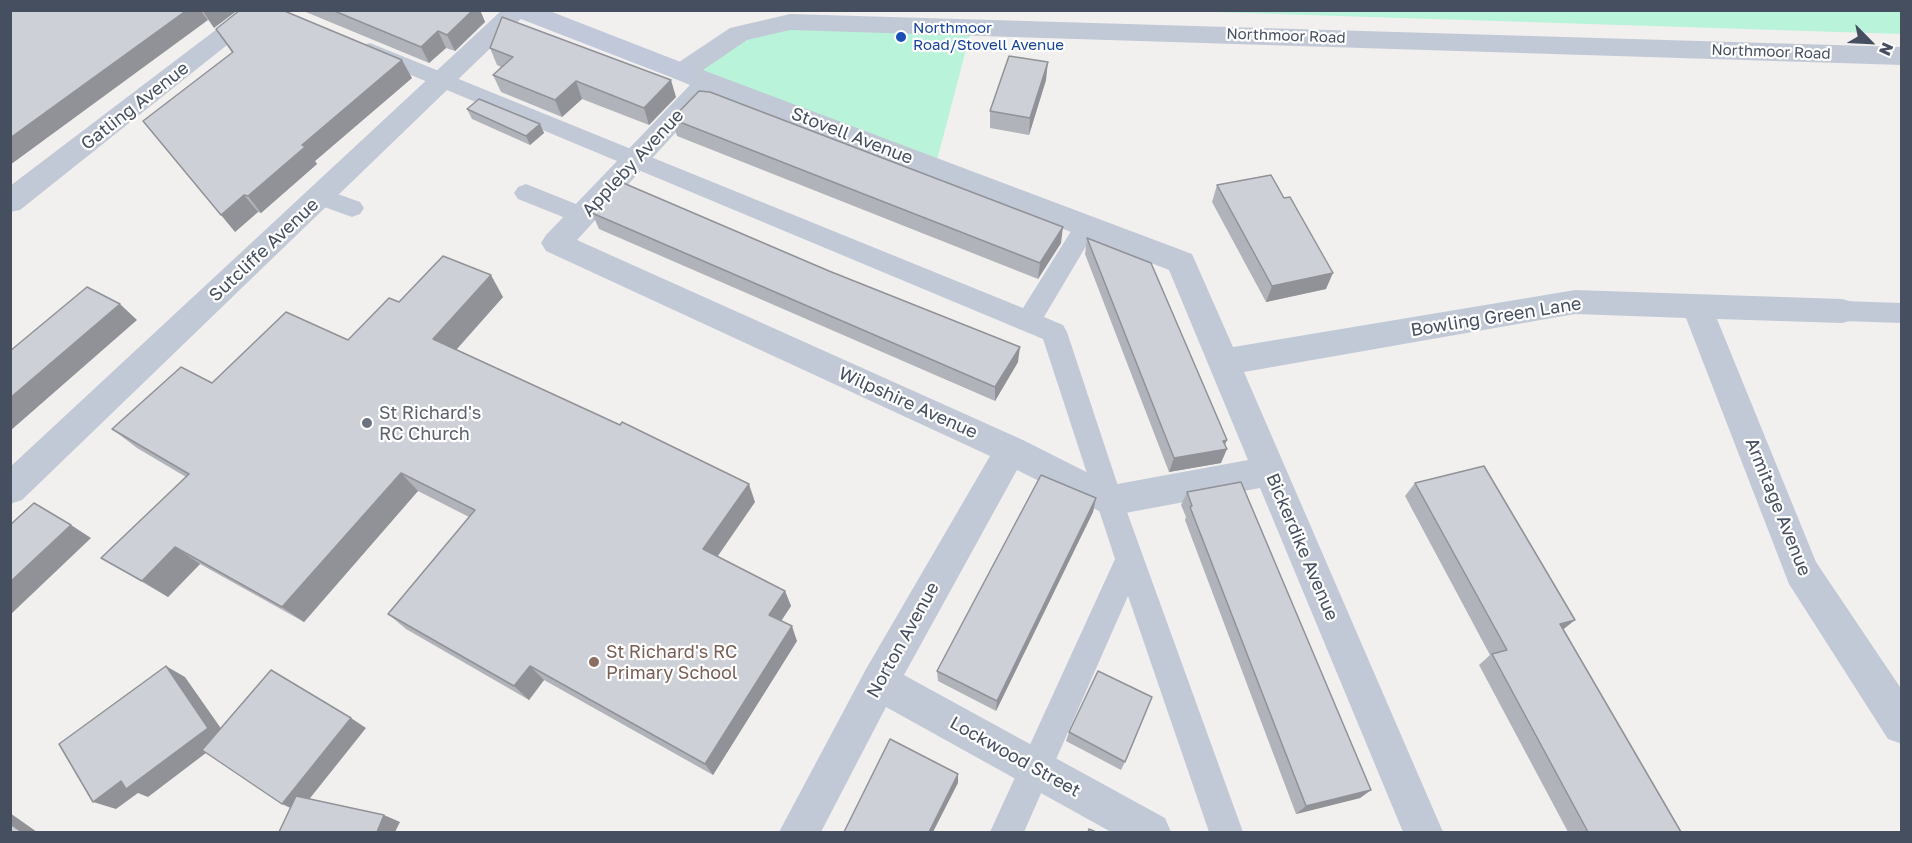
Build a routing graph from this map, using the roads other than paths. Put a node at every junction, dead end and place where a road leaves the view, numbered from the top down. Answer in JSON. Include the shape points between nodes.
{"nodes":[{"id":1,"x":520,"y":10,"type":"edge"},
{"id":2,"x":272,"y":12,"type":"edge"},
{"id":3,"x":346,"y":40,"type":"edge"},
{"id":4,"x":1902,"y":56,"type":"edge"},
{"id":5,"x":682,"y":72,"type":"junction"},
{"id":6,"x":445,"y":80,"type":"junction"},
{"id":7,"x":709,"y":82,"type":"junction"},
{"id":8,"x":636,"y":159,"type":"junction"},
{"id":9,"x":525,"y":193,"type":"dead end"},
{"id":10,"x":321,"y":197,"type":"junction"},
{"id":11,"x":10,"y":202,"type":"edge"},
{"id":12,"x":352,"y":208,"type":"dead end"},
{"id":13,"x":583,"y":216,"type":"junction"},
{"id":14,"x":1086,"y":226,"type":"junction"},
{"id":15,"x":556,"y":243,"type":"joint"},
{"id":16,"x":1181,"y":262,"type":"joint"},
{"id":17,"x":1696,"y":306,"type":"junction"},
{"id":18,"x":1842,"y":311,"type":"joint"},
{"id":19,"x":1902,"y":313,"type":"edge"},
{"id":20,"x":1029,"y":321,"type":"junction"},
{"id":21,"x":1224,"y":362,"type":"junction"},
{"id":22,"x":1011,"y":450,"type":"junction"},
{"id":23,"x":1270,"y":471,"type":"junction"},
{"id":24,"x":10,"y":489,"type":"edge"},
{"id":25,"x":1109,"y":501,"type":"junction"},
{"id":26,"x":1130,"y":558,"type":"junction"},
{"id":27,"x":879,"y":682,"type":"junction"},
{"id":28,"x":1902,"y":725,"type":"edge"},
{"id":29,"x":1036,"y":768,"type":"junction"},
{"id":30,"x":799,"y":832,"type":"edge"},
{"id":31,"x":1007,"y":832,"type":"edge"},
{"id":32,"x":1152,"y":832,"type":"edge"},
{"id":33,"x":1226,"y":832,"type":"edge"},
{"id":34,"x":1423,"y":832,"type":"edge"}],
"edges":[{"from":1,"to":5,"type":"street","name":"Stovell Avenue"},
{"from":1,"to":6,"type":"street","name":"Sutcliffe Avenue"},
{"from":2,"to":11,"type":"street","name":"Gatling Avenue"},
{"from":3,"to":6,"type":"lane"},
{"from":4,"to":5,"type":"street","name":"Northmoor Road","via":[[790,22],[739,34]]},
{"from":5,"to":7,"type":"street","name":"Stovell Avenue"},
{"from":6,"to":8,"type":"lane"},
{"from":6,"to":10,"type":"street","name":"Sutcliffe Avenue"},
{"from":7,"to":8,"type":"street","name":"Appleby Avenue"},
{"from":7,"to":14,"type":"street","name":"Stovell Avenue"},
{"from":8,"to":13,"type":"street","name":"Appleby Avenue"},
{"from":8,"to":20,"type":"lane"},
{"from":9,"to":13,"type":"lane"},
{"from":10,"to":12,"type":"lane"},
{"from":10,"to":24,"type":"street","name":"Sutcliffe Avenue"},
{"from":13,"to":15,"type":"street","name":"Appleby Avenue"},
{"from":14,"to":16,"type":"street","name":"Stovell Avenue"},
{"from":14,"to":20,"type":"lane"},
{"from":15,"to":22,"type":"street","name":"Wilpshire Avenue"},
{"from":16,"to":21,"type":"street","name":"Bickerdike Avenue"},
{"from":17,"to":18,"type":"street","name":"Bowling Green Lane"},
{"from":17,"to":21,"type":"street","name":"Bowling Green Lane","via":[[1575,302]]},
{"from":17,"to":28,"type":"street","name":"Armitage Avenue","via":[[1802,572]]},
{"from":18,"to":19,"type":"lane"},
{"from":20,"to":25,"type":"lane","via":[[1054,332]]},
{"from":21,"to":23,"type":"street","name":"Bickerdike Avenue"},
{"from":22,"to":25,"type":"street","name":"Wilpshire Avenue"},
{"from":22,"to":27,"type":"street","name":"Norton Avenue"},
{"from":23,"to":25,"type":"street"},
{"from":23,"to":34,"type":"street","name":"Bickerdike Avenue"},
{"from":25,"to":26,"type":"lane"},
{"from":26,"to":29,"type":"lane"},
{"from":26,"to":33,"type":"lane"},
{"from":27,"to":29,"type":"street","name":"Lockwood Street"},
{"from":27,"to":30,"type":"street","name":"Norton Avenue"},
{"from":29,"to":31,"type":"lane"},
{"from":29,"to":32,"type":"street","name":"Lockwood Street"}]}
